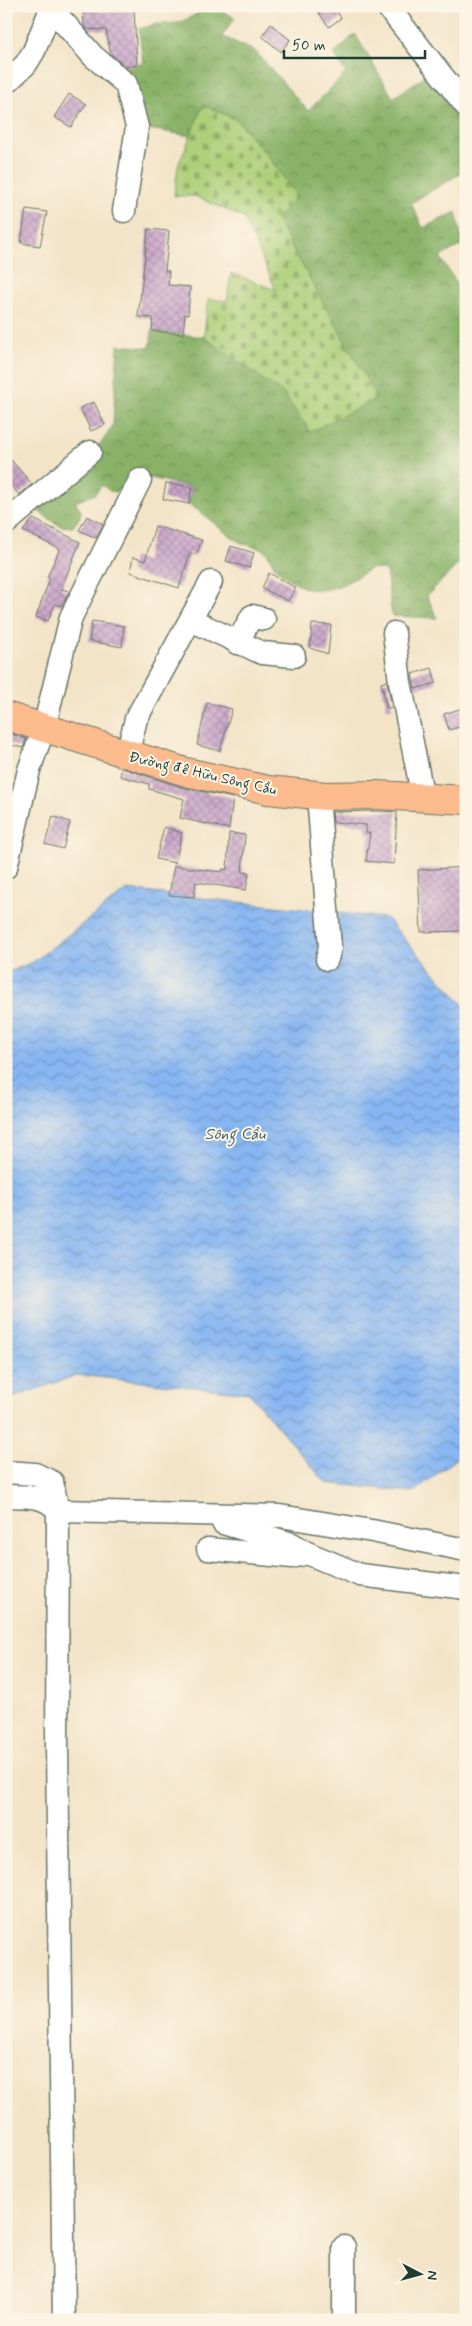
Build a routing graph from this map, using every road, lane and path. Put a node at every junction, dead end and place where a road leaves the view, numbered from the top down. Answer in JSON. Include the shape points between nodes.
{"nodes":[{"id":1,"x":387,"y":6,"type":"edge"},
{"id":2,"x":51,"y":7,"type":"edge"},
{"id":3,"x":6,"y":83,"type":"edge"},
{"id":4,"x":466,"y":106,"type":"edge"},
{"id":5,"x":124,"y":211,"type":"dead end"},
{"id":6,"x":90,"y":452,"type":"dead end"},
{"id":7,"x":140,"y":480,"type":"dead end"},
{"id":8,"x":6,"y":523,"type":"edge"},
{"id":9,"x":211,"y":582,"type":"dead end"},
{"id":10,"x":264,"y":619,"type":"dead end"},
{"id":11,"x":191,"y":620,"type":"junction"},
{"id":12,"x":394,"y":633,"type":"dead end"},
{"id":13,"x":237,"y":642,"type":"junction"},
{"id":14,"x":294,"y":656,"type":"dead end"},
{"id":15,"x":6,"y":716,"type":"edge"},
{"id":16,"x":44,"y":728,"type":"junction"},
{"id":17,"x":127,"y":755,"type":"junction"},
{"id":18,"x":318,"y":795,"type":"junction"},
{"id":19,"x":422,"y":798,"type":"junction"},
{"id":20,"x":466,"y":800,"type":"edge"},
{"id":21,"x":6,"y":867,"type":"edge"},
{"id":22,"x":328,"y":959,"type":"dead end"},
{"id":23,"x":6,"y":1472,"type":"edge"},
{"id":24,"x":6,"y":1496,"type":"edge"},
{"id":25,"x":58,"y":1511,"type":"junction"},
{"id":26,"x":198,"y":1516,"type":"junction"},
{"id":27,"x":208,"y":1549,"type":"dead end"},
{"id":28,"x":466,"y":1550,"type":"edge"},
{"id":29,"x":307,"y":1553,"type":"junction"},
{"id":30,"x":466,"y":1588,"type":"edge"},
{"id":31,"x":344,"y":2247,"type":"dead end"},
{"id":32,"x":64,"y":2320,"type":"edge"},
{"id":33,"x":344,"y":2320,"type":"edge"}],
"edges":[{"from":1,"to":4,"type":"street"},
{"from":2,"to":3,"type":"street","via":[[34,51],[26,64]]},
{"from":2,"to":5,"type":"street","via":[[93,56],[126,84],[137,127]]},
{"from":6,"to":8,"type":"street"},
{"from":7,"to":16,"type":"street","via":[[71,617]]},
{"from":9,"to":11,"type":"street"},
{"from":10,"to":13,"type":"street","via":[[252,616]]},
{"from":11,"to":13,"type":"street"},
{"from":11,"to":17,"type":"street","via":[[136,719]]},
{"from":12,"to":19,"type":"street"},
{"from":13,"to":14,"type":"street","via":[[262,653]]},
{"from":15,"to":16,"type":"main road","name":"Đường đê Hữu Sông Cầu"},
{"from":16,"to":17,"type":"main road","name":"Đường đê Hữu Sông Cầu"},
{"from":16,"to":21,"type":"street","via":[[29,770]]},
{"from":17,"to":18,"type":"main road","name":"Đường đê Hữu Sông Cầu","via":[[268,790]]},
{"from":18,"to":19,"type":"main road","name":"Đường đê Hữu Sông Cầu"},
{"from":18,"to":22,"type":"street","via":[[330,947]]},
{"from":19,"to":20,"type":"main road","name":"Đường đê Hữu Sông Cầu"},
{"from":23,"to":25,"type":"street","via":[[35,1474],[52,1482]]},
{"from":24,"to":25,"type":"street","via":[[42,1498]]},
{"from":25,"to":26,"type":"street"},
{"from":25,"to":32,"type":"street","via":[[57,1746]]},
{"from":26,"to":28,"type":"street","via":[[280,1516]]},
{"from":26,"to":29,"type":"street","via":[[292,1544]]},
{"from":27,"to":29,"type":"street","via":[[292,1557]]},
{"from":29,"to":30,"type":"street","via":[[360,1575]]},
{"from":31,"to":33,"type":"street"}]}
